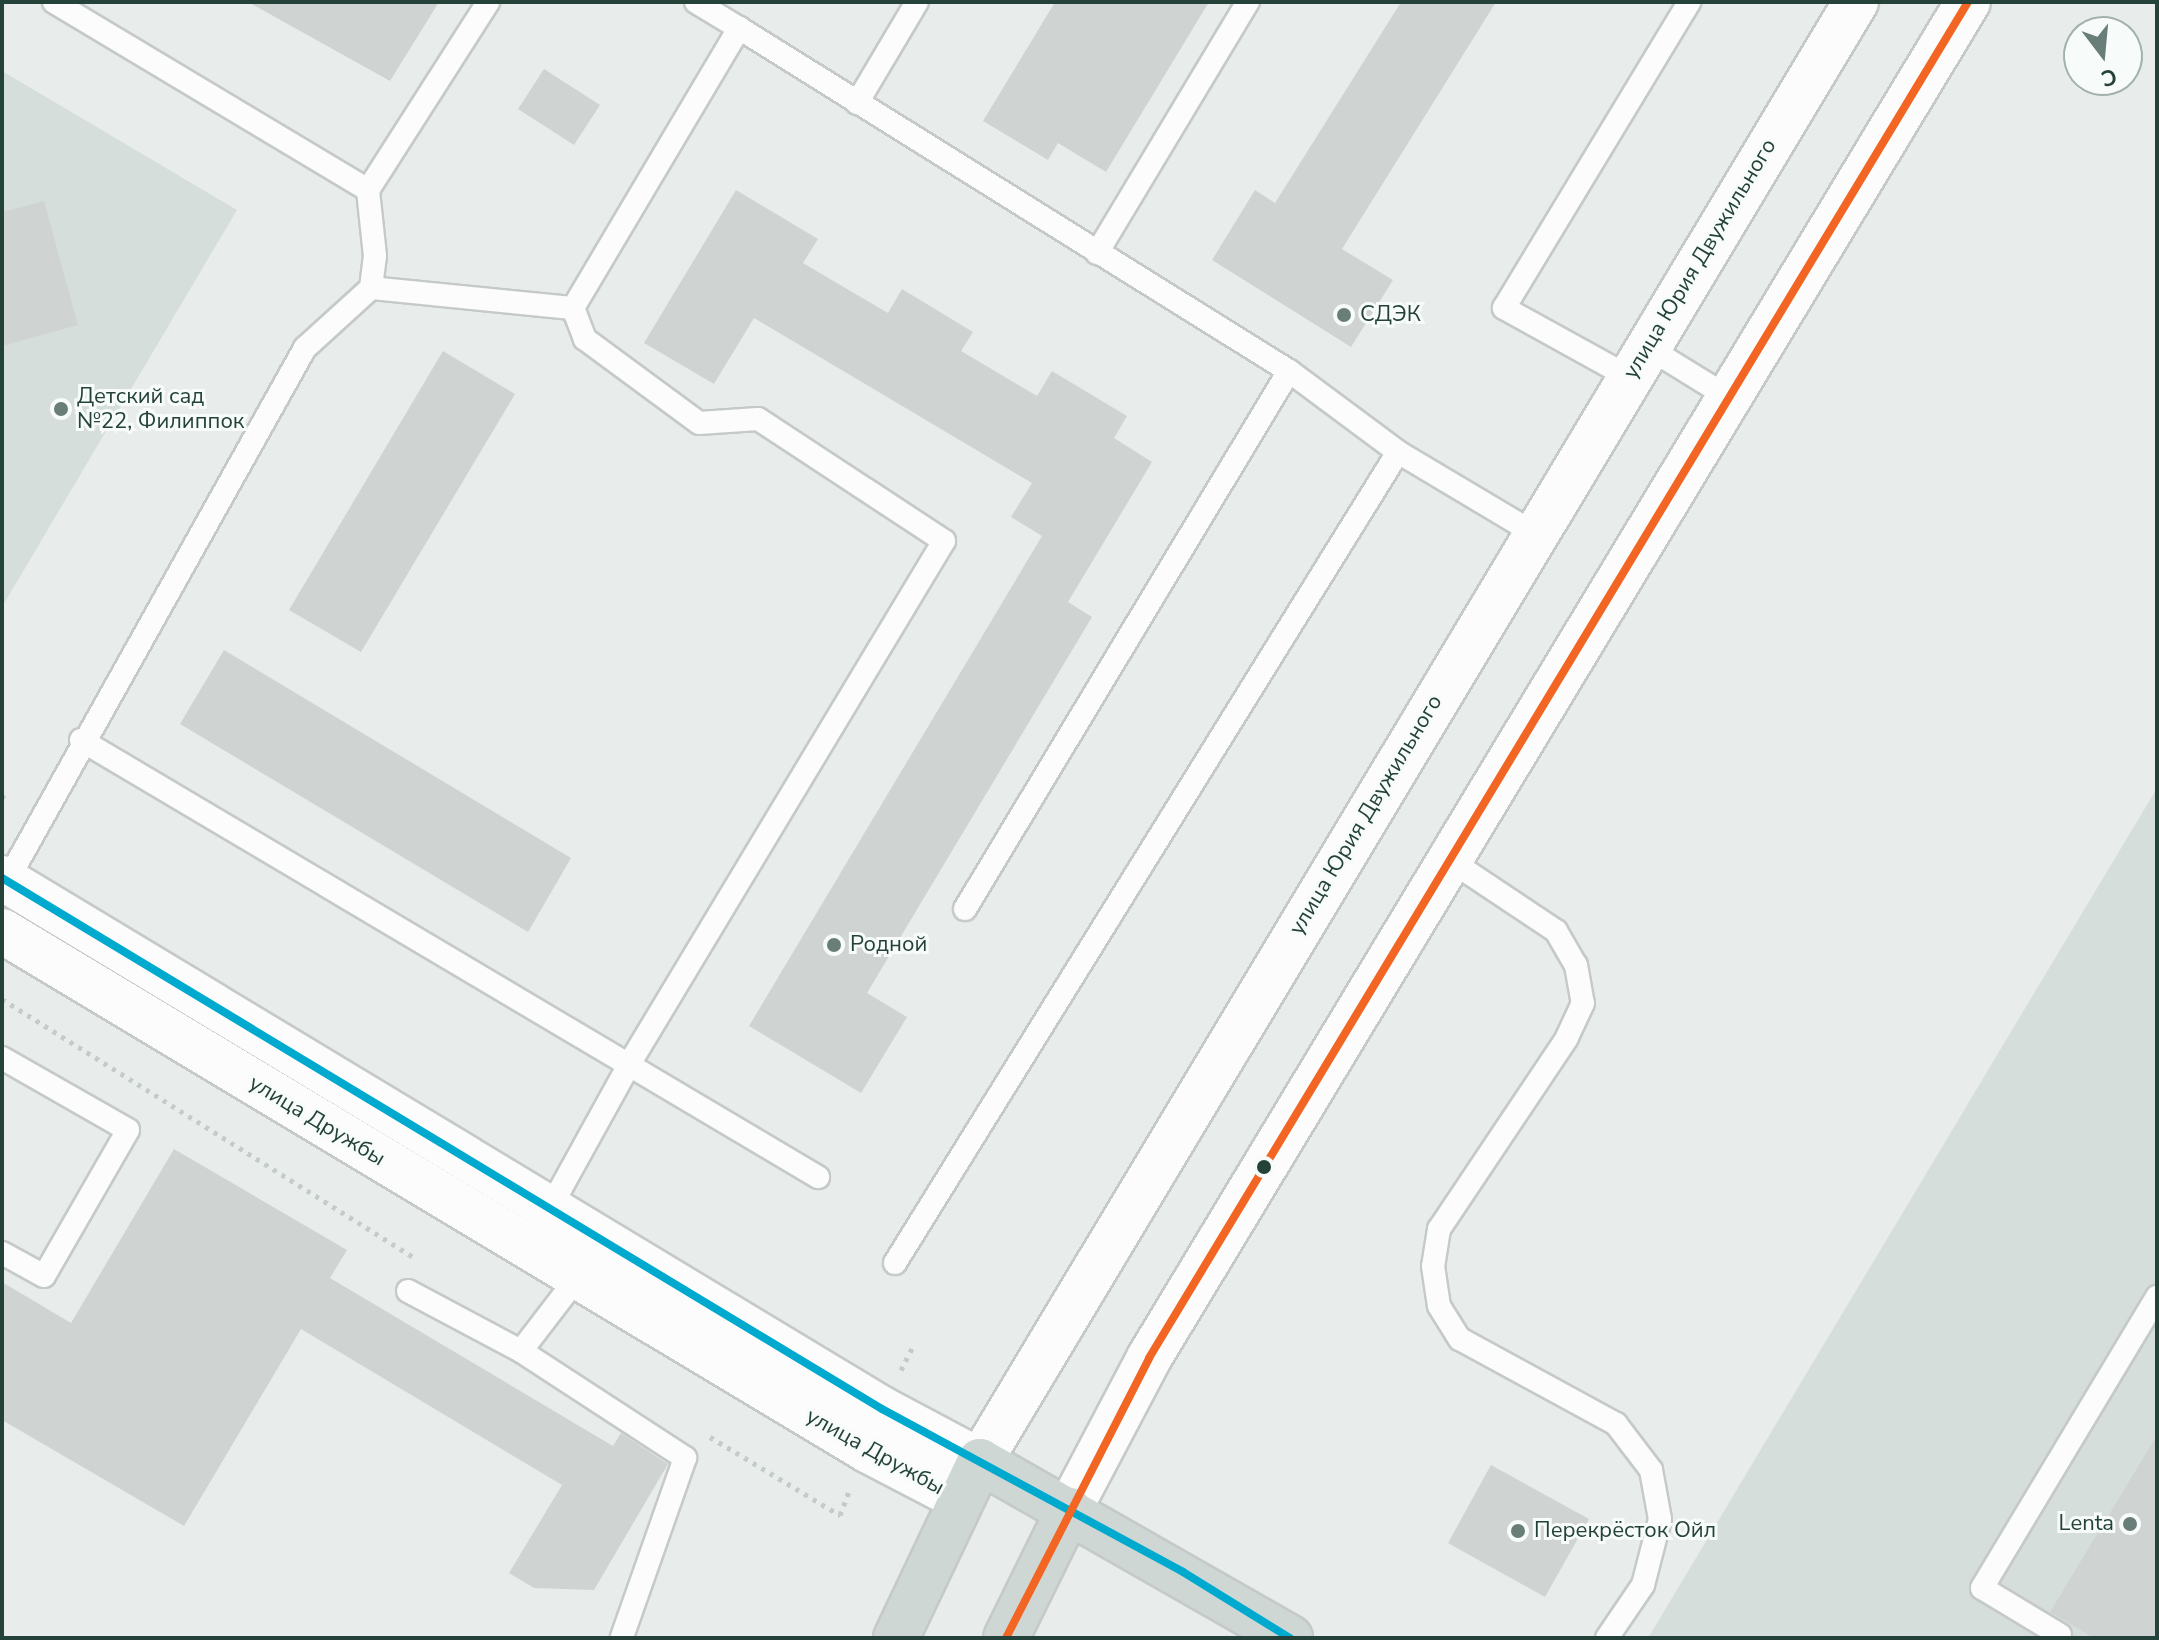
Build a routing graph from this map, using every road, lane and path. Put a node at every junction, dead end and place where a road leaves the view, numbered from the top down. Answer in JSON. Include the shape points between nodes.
{"nodes":[{"id":1,"x":54,"y":2,"type":"edge"},
{"id":2,"x":488,"y":2,"type":"edge"},
{"id":3,"x":696,"y":2,"type":"edge"},
{"id":4,"x":917,"y":2,"type":"edge"},
{"id":5,"x":1248,"y":2,"type":"edge"},
{"id":6,"x":1689,"y":2,"type":"edge"},
{"id":7,"x":1856,"y":2,"type":"edge"},
{"id":8,"x":1968,"y":2,"type":"edge"},
{"id":9,"x":739,"y":28,"type":"junction"},
{"id":10,"x":857,"y":103,"type":"junction"},
{"id":11,"x":368,"y":190,"type":"junction"},
{"id":12,"x":1097,"y":253,"type":"junction"},
{"id":13,"x":371,"y":288,"type":"junction"},
{"id":14,"x":573,"y":308,"type":"junction"},
{"id":15,"x":1638,"y":362,"type":"junction"},
{"id":16,"x":1289,"y":371,"type":"junction"},
{"id":17,"x":1728,"y":397,"type":"junction"},
{"id":18,"x":1398,"y":452,"type":"junction"},
{"id":19,"x":1534,"y":533,"type":"junction"},
{"id":20,"x":81,"y":740,"type":"junction"},
{"id":21,"x":1448,"y":859,"type":"junction"},
{"id":22,"x":4,"y":883,"type":"edge"},
{"id":23,"x":965,"y":909,"type":"dead end"},
{"id":24,"x":2,"y":931,"type":"edge"},
{"id":25,"x":2,"y":999,"type":"edge"},
{"id":26,"x":2,"y":1058,"type":"edge"},
{"id":27,"x":631,"y":1061,"type":"junction"},
{"id":28,"x":818,"y":1177,"type":"dead end"},
{"id":29,"x":550,"y":1208,"type":"junction"},
{"id":30,"x":2,"y":1253,"type":"edge"},
{"id":31,"x":895,"y":1263,"type":"dead end"},
{"id":32,"x":429,"y":1266,"type":"dead end"},
{"id":33,"x":577,"y":1278,"type":"junction"},
{"id":34,"x":408,"y":1291,"type":"dead end"},
{"id":35,"x":2157,"y":1297,"type":"edge"},
{"id":36,"x":914,"y":1344,"type":"dead end"},
{"id":37,"x":521,"y":1351,"type":"junction"},
{"id":38,"x":882,"y":1409,"type":"junction"},
{"id":39,"x":694,"y":1428,"type":"dead end"},
{"id":40,"x":867,"y":1450,"type":"junction"},
{"id":41,"x":970,"y":1480,"type":"junction"},
{"id":42,"x":1069,"y":1510,"type":"junction"},
{"id":43,"x":2061,"y":1637,"type":"edge"},
{"id":44,"x":622,"y":1638,"type":"edge"},
{"id":45,"x":896,"y":1638,"type":"edge"},
{"id":46,"x":1006,"y":1638,"type":"edge"},
{"id":47,"x":1290,"y":1638,"type":"edge"},
{"id":48,"x":1607,"y":1638,"type":"edge"}],
"edges":[{"from":1,"to":11,"type":"lane"},
{"from":2,"to":11,"type":"lane"},
{"from":3,"to":9,"type":"lane"},
{"from":4,"to":10,"type":"lane"},
{"from":5,"to":12,"type":"lane"},
{"from":6,"to":15,"type":"lane","via":[[1504,308]]},
{"from":7,"to":15,"type":"main road","name":"улица Юрия Двужильного"},
{"from":8,"to":17,"type":"main road"},
{"from":9,"to":10,"type":"lane"},
{"from":9,"to":14,"type":"lane"},
{"from":10,"to":12,"type":"lane"},
{"from":11,"to":13,"type":"lane","via":[[375,256]]},
{"from":12,"to":16,"type":"lane"},
{"from":13,"to":14,"type":"lane"},
{"from":13,"to":20,"type":"lane","via":[[305,348]]},
{"from":14,"to":27,"type":"lane","via":[[585,339],[699,423],[758,419],[944,541]]},
{"from":15,"to":17,"type":"lane"},
{"from":15,"to":19,"type":"main road","name":"улица Юрия Двужильного"},
{"from":16,"to":18,"type":"lane"},
{"from":16,"to":23,"type":"lane"},
{"from":17,"to":21,"type":"main road"},
{"from":18,"to":19,"type":"lane"},
{"from":18,"to":31,"type":"lane"},
{"from":19,"to":41,"type":"main road","name":"улица Юрия Двужильного"},
{"from":20,"to":22,"type":"lane"},
{"from":20,"to":27,"type":"lane"},
{"from":21,"to":42,"type":"main road","via":[[1149,1358]]},
{"from":21,"to":48,"type":"lane","via":[[1556,931],[1576,965],[1583,1003],[1567,1038],[1439,1229],[1433,1266],[1439,1306],[1460,1339],[1616,1424],[1651,1470],[1660,1519],[1643,1585]]},
{"from":22,"to":29,"type":"main road","name":"улица Дружбы"},
{"from":24,"to":33,"type":"main road","name":"улица Дружбы"},
{"from":25,"to":32,"type":"path"},
{"from":26,"to":30,"type":"lane","via":[[128,1130],[44,1276]]},
{"from":27,"to":28,"type":"lane"},
{"from":27,"to":29,"type":"lane"},
{"from":29,"to":38,"type":"main road","name":"улица Дружбы"},
{"from":33,"to":37,"type":"lane"},
{"from":33,"to":40,"type":"main road","name":"улица Дружбы"},
{"from":34,"to":37,"type":"lane"},
{"from":35,"to":43,"type":"lane","via":[[1982,1588]]},
{"from":36,"to":38,"type":"path"},
{"from":37,"to":44,"type":"lane","via":[[685,1458]]},
{"from":38,"to":41,"type":"main road","name":"улица Дружбы"},
{"from":39,"to":40,"type":"path","via":[[840,1515]]},
{"from":40,"to":41,"type":"main road","name":"улица Дружбы"},
{"from":41,"to":42,"type":"main road","name":"улица Дружбы"},
{"from":41,"to":45,"type":"main road","name":"улица Юрия Двужильного"},
{"from":42,"to":46,"type":"main road"},
{"from":42,"to":47,"type":"main road","name":"улица Дружбы"}]}
